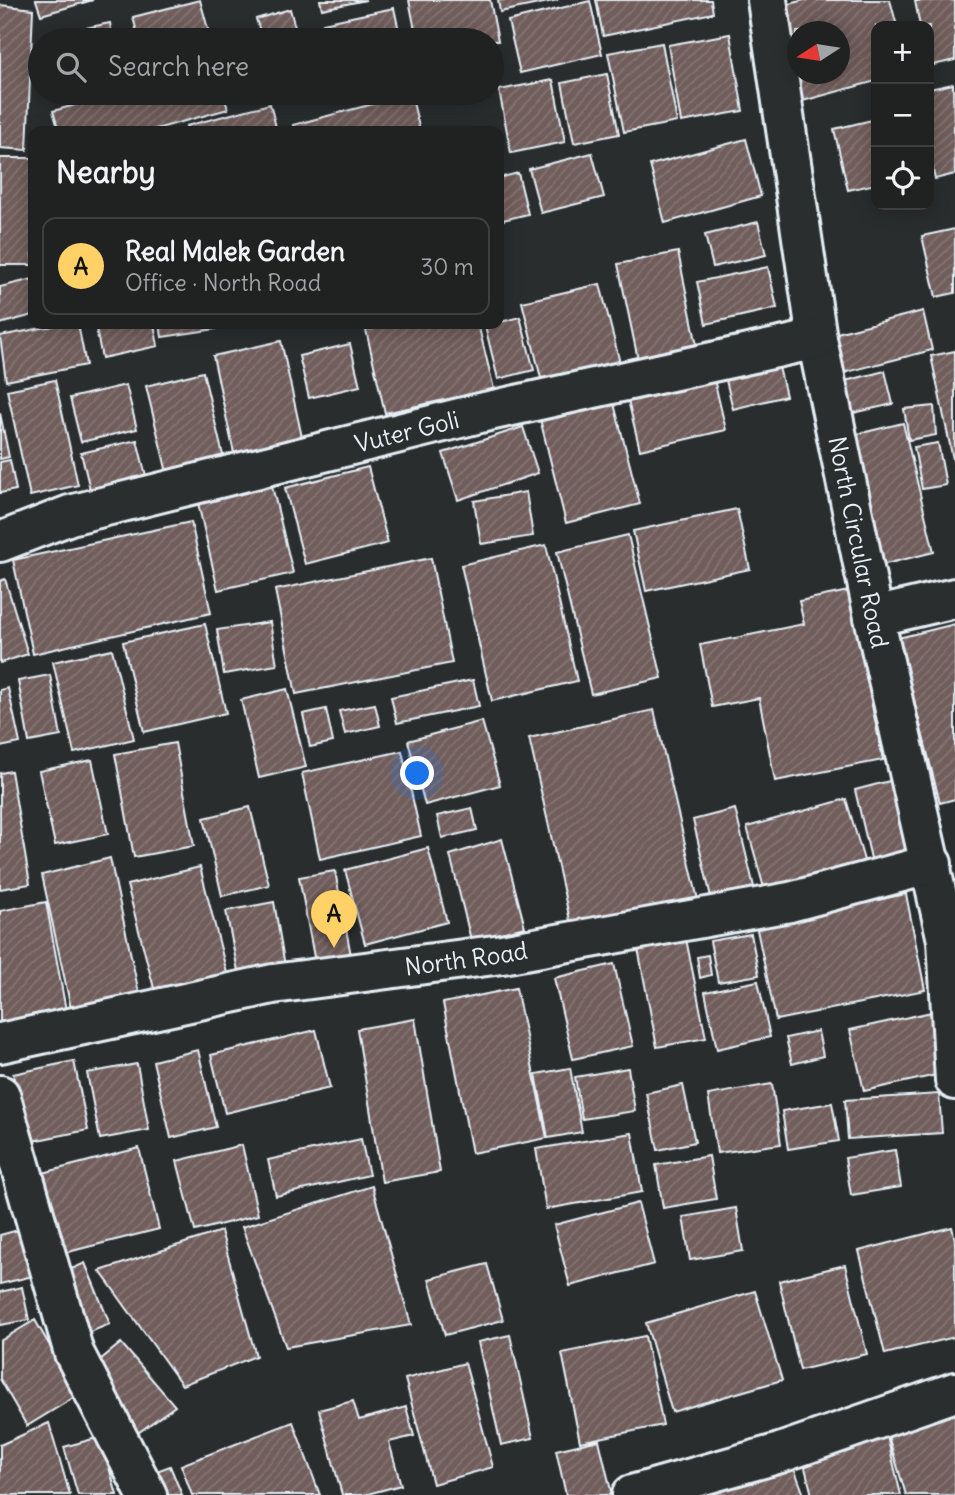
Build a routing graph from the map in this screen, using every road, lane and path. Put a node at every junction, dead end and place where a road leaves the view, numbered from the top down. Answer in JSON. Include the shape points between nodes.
{"nodes":[{"id":1,"x":767,"y":0,"type":"edge"},
{"id":2,"x":817,"y":339,"type":"junction"},
{"id":3,"x":0,"y":542,"type":"edge"},
{"id":4,"x":955,"y":598,"type":"edge"},
{"id":5,"x":874,"y":617,"type":"junction"},
{"id":6,"x":932,"y":864,"type":"junction"},
{"id":7,"x":0,"y":1043,"type":"edge"},
{"id":8,"x":955,"y":1080,"type":"edge"},
{"id":9,"x":3,"y":1115,"type":"edge"},
{"id":10,"x":955,"y":1392,"type":"edge"},
{"id":11,"x":147,"y":1495,"type":"edge"},
{"id":12,"x":632,"y":1495,"type":"edge"}],
"edges":[{"from":1,"to":2,"type":"street","name":"North Circular Road"},
{"from":2,"to":3,"type":"street","name":"Vuter Goli","via":[[480,413],[70,515]]},
{"from":2,"to":5,"type":"street","name":"North Circular Road"},
{"from":4,"to":5,"type":"street"},
{"from":5,"to":6,"type":"street","name":"North Circular Road"},
{"from":6,"to":7,"type":"street","name":"North Road","via":[[790,902],[502,954],[272,984]]},
{"from":6,"to":8,"type":"street","name":"North Circular Road","via":[[947,940]]},
{"from":9,"to":11,"type":"street","via":[[74,1353]]},
{"from":10,"to":12,"type":"street","via":[[780,1453]]}]}
